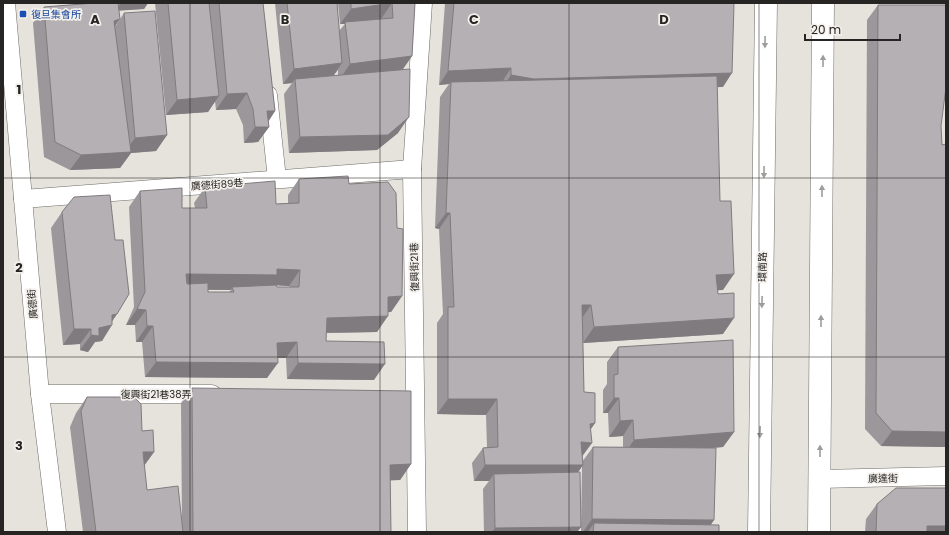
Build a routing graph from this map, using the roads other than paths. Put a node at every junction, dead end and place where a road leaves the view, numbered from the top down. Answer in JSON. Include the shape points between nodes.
{"nodes":[{"id":1,"x":6,"y":3,"type":"edge"},
{"id":2,"x":423,"y":3,"type":"edge"},
{"id":3,"x":766,"y":3,"type":"edge"},
{"id":4,"x":823,"y":3,"type":"edge"},
{"id":5,"x":266,"y":80,"type":"edge"},
{"id":6,"x":412,"y":169,"type":"junction"},
{"id":7,"x":277,"y":179,"type":"junction"},
{"id":8,"x":22,"y":199,"type":"junction"},
{"id":9,"x":40,"y":394,"type":"junction"},
{"id":10,"x":228,"y":394,"type":"edge"},
{"id":11,"x":946,"y":476,"type":"edge"},
{"id":12,"x":820,"y":479,"type":"junction"},
{"id":13,"x":57,"y":532,"type":"edge"},
{"id":14,"x":417,"y":532,"type":"edge"},
{"id":15,"x":759,"y":532,"type":"edge"},
{"id":16,"x":819,"y":532,"type":"edge"}],
"edges":[{"from":1,"to":8,"type":"lane","name":"廣德街"},
{"from":2,"to":6,"type":"lane","name":"復興街21巷"},
{"from":3,"to":15,"type":"main road","name":"環南路","one_way":true},
{"from":12,"to":4,"type":"main road","one_way":true},
{"from":5,"to":7,"type":"lane"},
{"from":6,"to":7,"type":"lane","name":"廣德街89巷"},
{"from":6,"to":14,"type":"lane","name":"復興街21巷","via":[[408,391]]},
{"from":7,"to":8,"type":"lane","name":"廣德街89巷"},
{"from":8,"to":9,"type":"lane","name":"廣德街"},
{"from":9,"to":10,"type":"lane","name":"復興街21巷38弄"},
{"from":9,"to":13,"type":"lane","name":"廣德街"},
{"from":11,"to":12,"type":"lane","name":"廣達街"},
{"from":12,"to":16,"type":"main road"}]}
